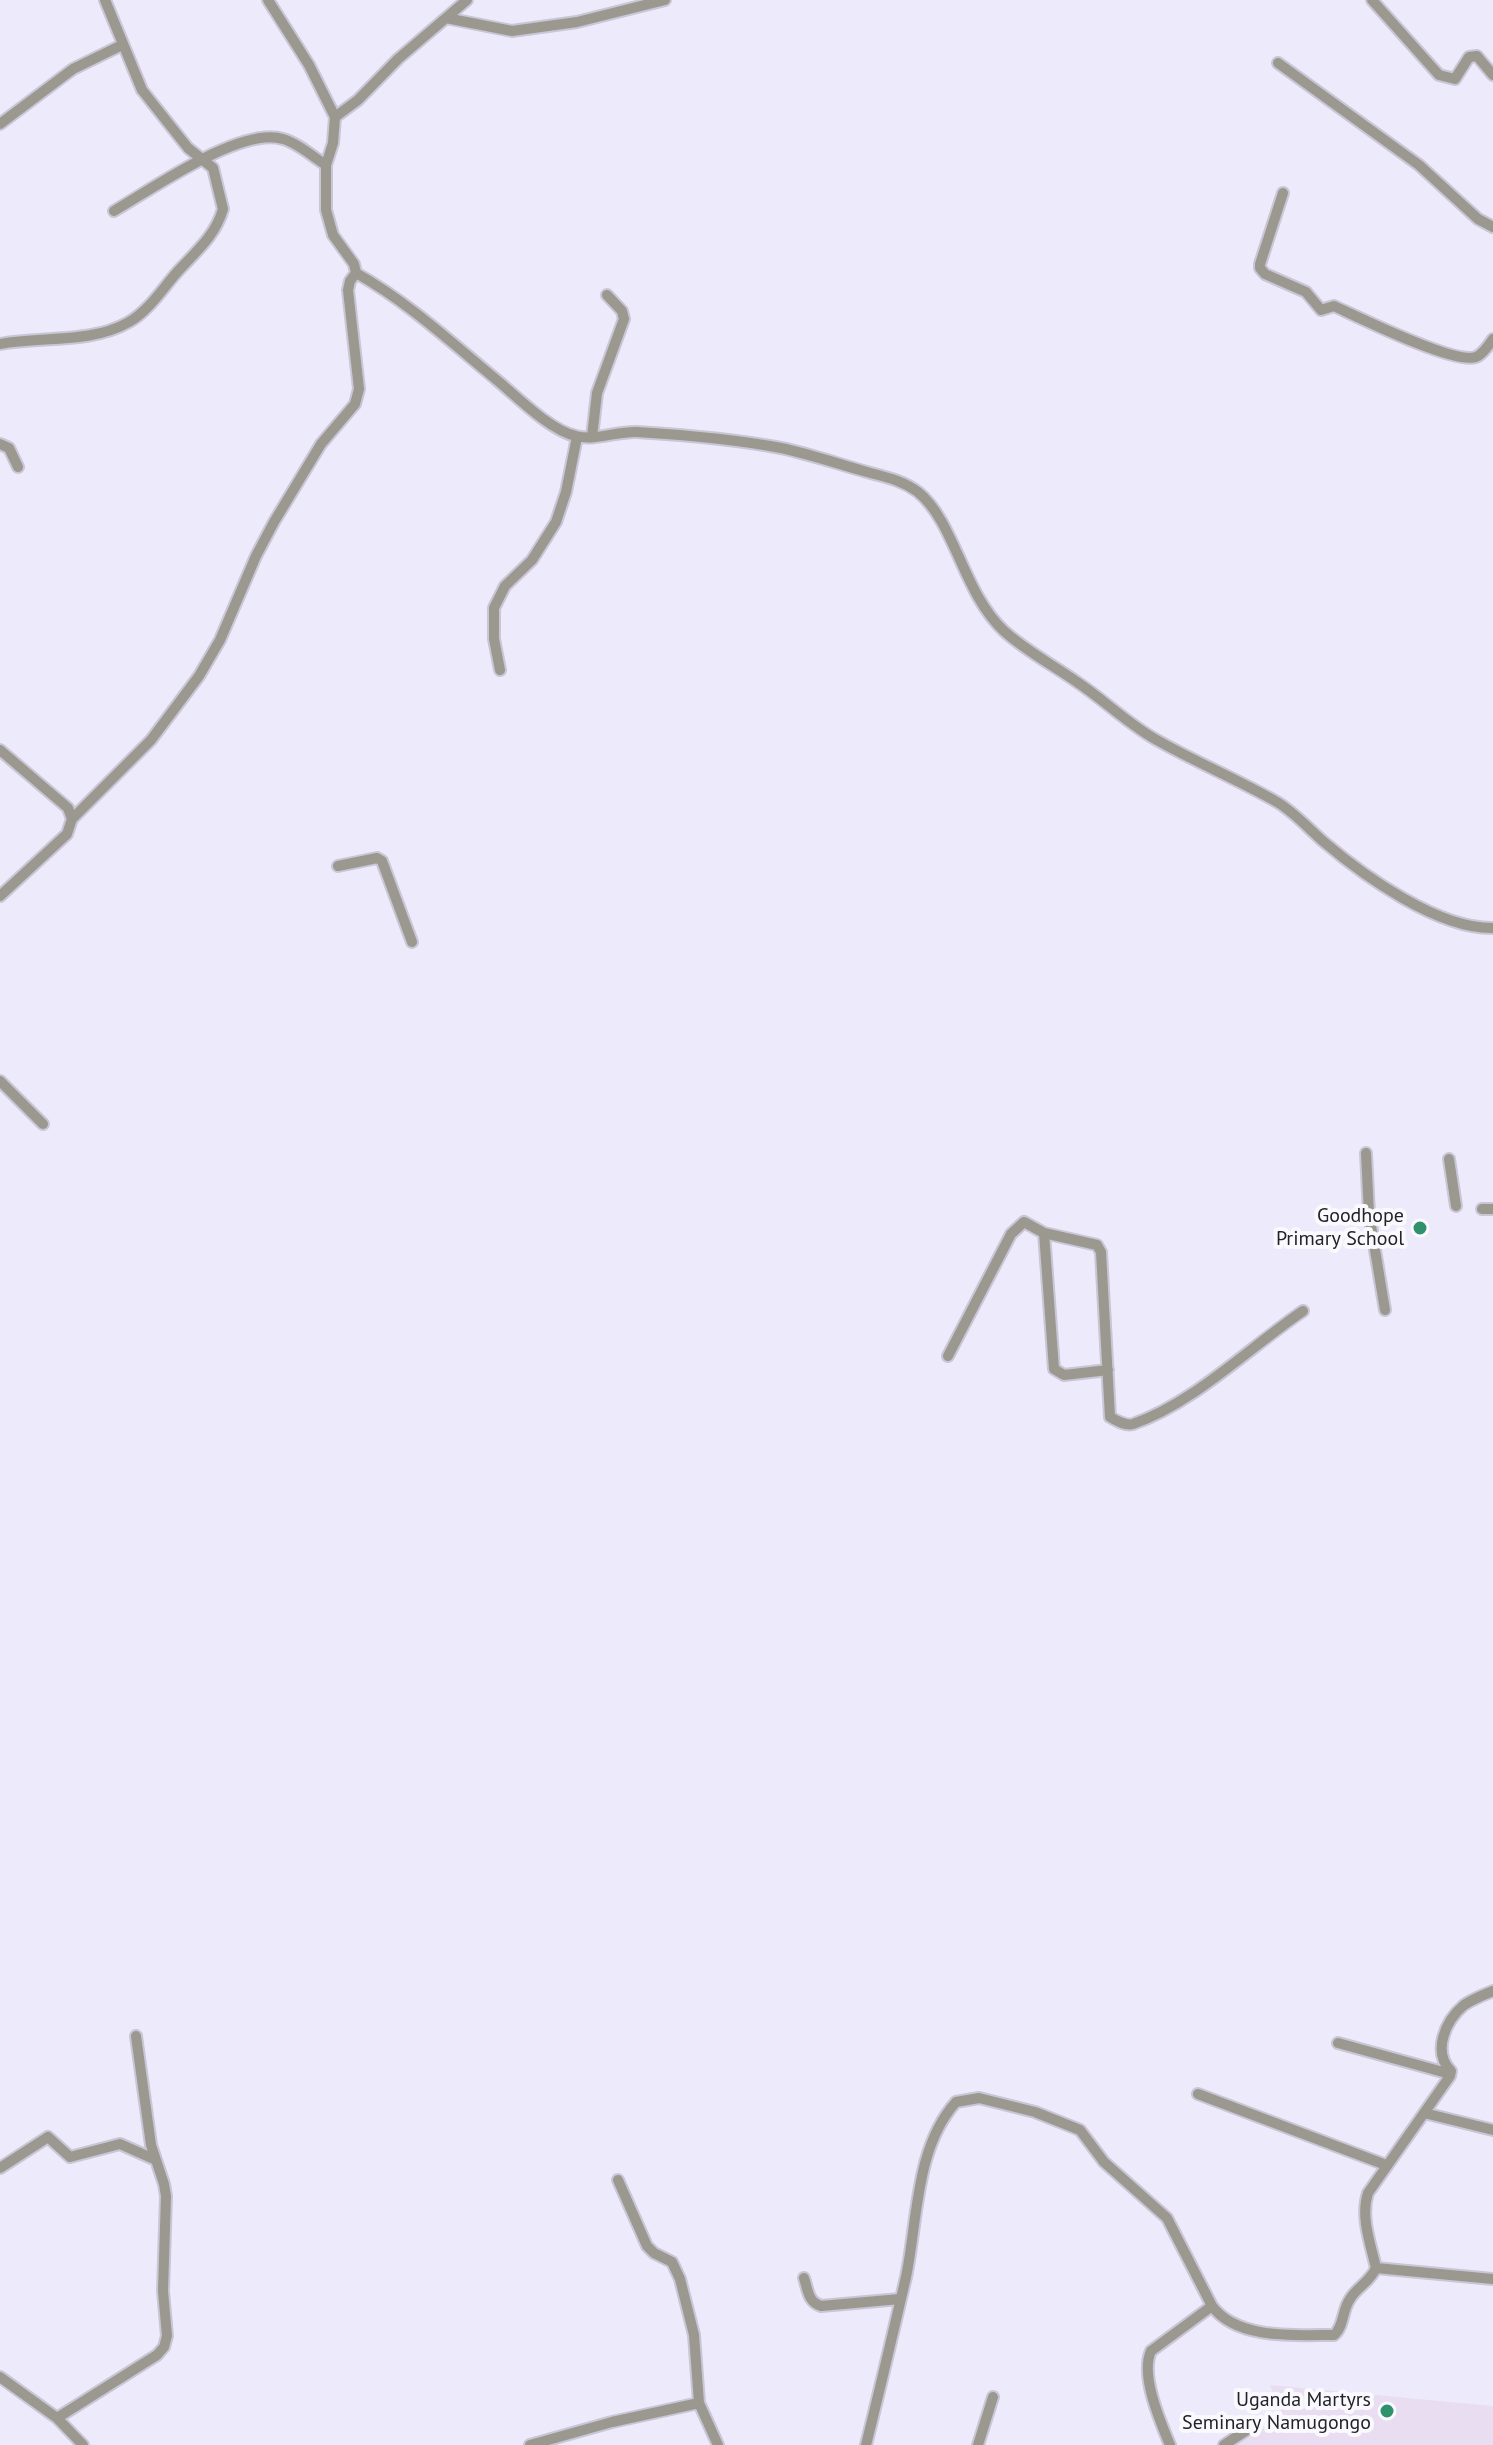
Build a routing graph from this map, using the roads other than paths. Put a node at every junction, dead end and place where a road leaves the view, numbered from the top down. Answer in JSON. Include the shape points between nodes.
{"nodes":[{"id":1,"x":105,"y":0,"type":"edge"},
{"id":2,"x":268,"y":0,"type":"edge"},
{"id":3,"x":467,"y":0,"type":"edge"},
{"id":4,"x":665,"y":0,"type":"edge"},
{"id":5,"x":1372,"y":0,"type":"edge"},
{"id":6,"x":446,"y":18,"type":"junction"},
{"id":7,"x":122,"y":45,"type":"junction"},
{"id":8,"x":1278,"y":63,"type":"dead end"},
{"id":9,"x":1493,"y":75,"type":"edge"},
{"id":10,"x":335,"y":117,"type":"junction"},
{"id":11,"x":0,"y":124,"type":"edge"},
{"id":12,"x":203,"y":161,"type":"junction"},
{"id":13,"x":326,"y":165,"type":"junction"},
{"id":14,"x":1283,"y":193,"type":"dead end"},
{"id":15,"x":114,"y":211,"type":"dead end"},
{"id":16,"x":1493,"y":227,"type":"edge"},
{"id":17,"x":356,"y":273,"type":"junction"},
{"id":18,"x":607,"y":295,"type":"dead end"},
{"id":19,"x":1493,"y":339,"type":"edge"},
{"id":20,"x":0,"y":344,"type":"edge"},
{"id":21,"x":577,"y":437,"type":"junction"},
{"id":22,"x":592,"y":437,"type":"junction"},
{"id":23,"x":0,"y":444,"type":"edge"},
{"id":24,"x":18,"y":467,"type":"dead end"},
{"id":25,"x":500,"y":670,"type":"dead end"},
{"id":26,"x":0,"y":750,"type":"edge"},
{"id":27,"x":72,"y":819,"type":"junction"},
{"id":28,"x":338,"y":866,"type":"dead end"},
{"id":29,"x":0,"y":896,"type":"edge"},
{"id":30,"x":1493,"y":928,"type":"edge"},
{"id":31,"x":412,"y":942,"type":"dead end"},
{"id":32,"x":0,"y":1081,"type":"edge"},
{"id":33,"x":43,"y":1124,"type":"dead end"},
{"id":34,"x":1366,"y":1153,"type":"dead end"},
{"id":35,"x":1449,"y":1159,"type":"dead end"},
{"id":36,"x":1456,"y":1206,"type":"dead end"},
{"id":37,"x":1044,"y":1233,"type":"junction"},
{"id":38,"x":1385,"y":1310,"type":"dead end"},
{"id":39,"x":1303,"y":1311,"type":"dead end"},
{"id":40,"x":948,"y":1356,"type":"dead end"},
{"id":41,"x":1108,"y":1370,"type":"junction"},
{"id":42,"x":1493,"y":1991,"type":"edge"},
{"id":43,"x":136,"y":2036,"type":"dead end"},
{"id":44,"x":1338,"y":2043,"type":"dead end"},
{"id":45,"x":1450,"y":2076,"type":"junction"},
{"id":46,"x":1198,"y":2094,"type":"dead end"},
{"id":47,"x":1424,"y":2113,"type":"junction"},
{"id":48,"x":1493,"y":2130,"type":"edge"},
{"id":49,"x":156,"y":2160,"type":"junction"},
{"id":50,"x":1386,"y":2165,"type":"junction"},
{"id":51,"x":0,"y":2168,"type":"edge"},
{"id":52,"x":618,"y":2180,"type":"dead end"},
{"id":53,"x":1376,"y":2268,"type":"junction"},
{"id":54,"x":804,"y":2278,"type":"dead end"},
{"id":55,"x":1493,"y":2279,"type":"edge"},
{"id":56,"x":900,"y":2299,"type":"junction"},
{"id":57,"x":1212,"y":2306,"type":"junction"},
{"id":58,"x":0,"y":2377,"type":"edge"},
{"id":59,"x":993,"y":2397,"type":"dead end"},
{"id":60,"x":699,"y":2403,"type":"junction"},
{"id":61,"x":57,"y":2418,"type":"junction"},
{"id":62,"x":1247,"y":2430,"type":"dead end"},
{"id":63,"x":83,"y":2445,"type":"edge"},
{"id":64,"x":530,"y":2445,"type":"edge"},
{"id":65,"x":718,"y":2445,"type":"edge"},
{"id":66,"x":866,"y":2445,"type":"edge"},
{"id":67,"x":978,"y":2445,"type":"edge"},
{"id":68,"x":1170,"y":2445,"type":"edge"},
{"id":69,"x":1224,"y":2445,"type":"edge"}],
"edges":[{"from":1,"to":7,"type":"street"},
{"from":2,"to":10,"type":"street"},
{"from":3,"to":6,"type":"street"},
{"from":4,"to":6,"type":"street","via":[[577,22],[512,31]]},
{"from":5,"to":9,"type":"street","via":[[1439,75],[1455,79],[1469,57],[1477,56]]},
{"from":6,"to":10,"type":"street"},
{"from":7,"to":11,"type":"street","via":[[73,69]]},
{"from":7,"to":12,"type":"street","via":[[142,90]]},
{"from":8,"to":16,"type":"street","via":[[1419,165]]},
{"from":10,"to":13,"type":"street"},
{"from":12,"to":13,"type":"street","via":[[255,137],[283,139]]},
{"from":12,"to":15,"type":"street"},
{"from":12,"to":20,"type":"street","via":[[213,168],[222,214],[208,241],[130,322],[85,336]]},
{"from":13,"to":17,"type":"street","via":[[328,224]]},
{"from":14,"to":19,"type":"street","via":[[1260,264],[1265,274],[1306,292],[1321,310],[1334,306],[1425,346],[1467,358],[1476,357]]},
{"from":17,"to":21,"type":"street","via":[[420,317],[545,420]]},
{"from":17,"to":27,"type":"street","via":[[348,290],[359,389],[355,404],[321,444],[274,522],[199,676],[143,749]]},
{"from":18,"to":22,"type":"street","via":[[624,319],[597,393]]},
{"from":21,"to":22,"type":"street"},
{"from":21,"to":25,"type":"street","via":[[556,522],[494,608]]},
{"from":22,"to":30,"type":"street","via":[[632,432],[735,441],[898,480],[928,502],[986,612],[1031,652],[1152,737],[1279,803],[1348,862],[1396,894],[1444,917]]},
{"from":23,"to":24,"type":"street","via":[[9,448]]},
{"from":26,"to":27,"type":"street","via":[[68,808]]},
{"from":27,"to":29,"type":"street","via":[[67,834]]},
{"from":28,"to":31,"type":"street","via":[[382,861]]},
{"from":32,"to":33,"type":"street"},
{"from":34,"to":38,"type":"street","via":[[1369,1214]]},
{"from":35,"to":36,"type":"street"},
{"from":37,"to":40,"type":"street","via":[[1024,1222],[1017,1227]]},
{"from":37,"to":41,"type":"street","via":[[1097,1245],[1101,1252]]},
{"from":37,"to":41,"type":"street","via":[[1054,1369],[1064,1375]]},
{"from":39,"to":41,"type":"street","via":[[1226,1369],[1130,1425],[1110,1417]]},
{"from":42,"to":45,"type":"street","via":[[1468,2002],[1449,2024],[1441,2050]]},
{"from":43,"to":49,"type":"street"},
{"from":44,"to":45,"type":"street"},
{"from":45,"to":47,"type":"street"},
{"from":46,"to":50,"type":"street"},
{"from":47,"to":48,"type":"street"},
{"from":47,"to":50,"type":"street"},
{"from":49,"to":51,"type":"street","via":[[120,2144],[70,2157],[48,2137]]},
{"from":49,"to":61,"type":"street","via":[[166,2196],[164,2347]]},
{"from":50,"to":53,"type":"street","via":[[1365,2208]]},
{"from":52,"to":60,"type":"street","via":[[647,2246],[672,2262],[680,2279],[694,2335]]},
{"from":53,"to":55,"type":"street"},
{"from":53,"to":57,"type":"street","via":[[1348,2301],[1334,2335],[1245,2328],[1219,2317]]},
{"from":54,"to":56,"type":"street","via":[[813,2304],[821,2306]]},
{"from":56,"to":57,"type":"street","via":[[937,2130],[956,2102],[979,2098],[1080,2130],[1104,2162],[1167,2218]]},
{"from":56,"to":66,"type":"street"},
{"from":57,"to":68,"type":"street","via":[[1151,2351],[1147,2360]]},
{"from":58,"to":61,"type":"street"},
{"from":59,"to":67,"type":"street"},
{"from":60,"to":64,"type":"street"},
{"from":60,"to":65,"type":"street"},
{"from":61,"to":63,"type":"street"},
{"from":62,"to":69,"type":"street"}]}
